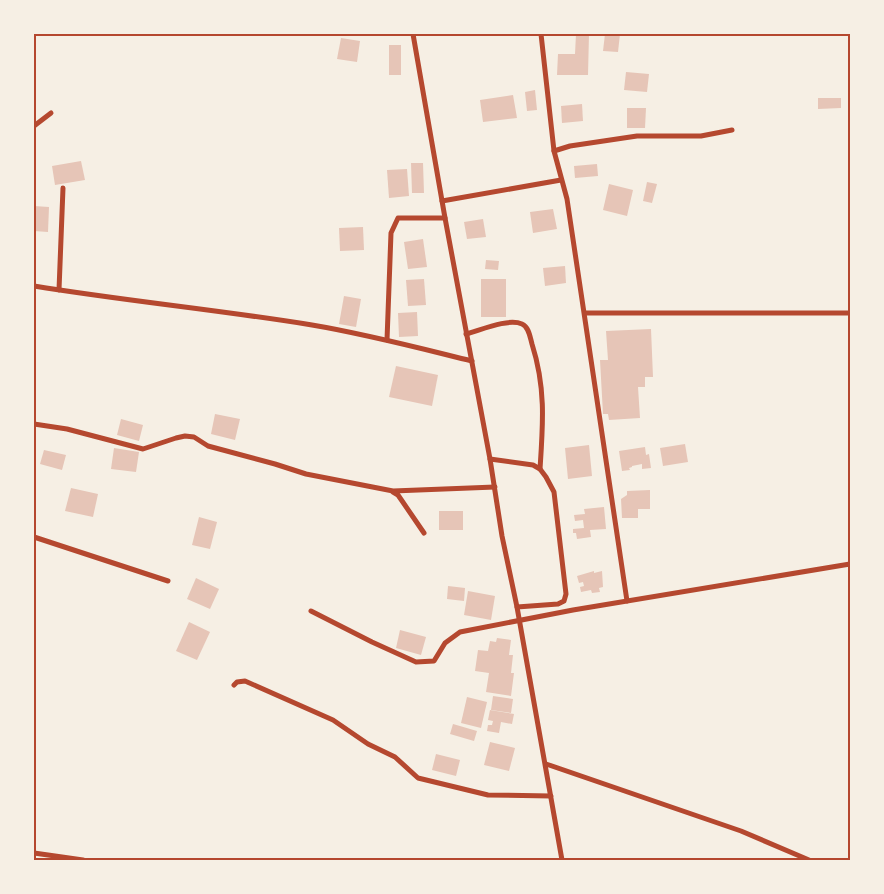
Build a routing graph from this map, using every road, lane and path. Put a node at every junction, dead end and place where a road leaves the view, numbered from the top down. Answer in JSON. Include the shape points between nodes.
{"nodes":[{"id":1,"x":413,"y":34,"type":"edge"},
{"id":2,"x":541,"y":34,"type":"edge"},
{"id":3,"x":52,"y":113,"type":"dead end"},
{"id":4,"x":34,"y":126,"type":"edge"},
{"id":5,"x":732,"y":130,"type":"dead end"},
{"id":6,"x":554,"y":151,"type":"junction"},
{"id":7,"x":561,"y":180,"type":"junction"},
{"id":8,"x":63,"y":188,"type":"dead end"},
{"id":9,"x":442,"y":201,"type":"junction"},
{"id":10,"x":445,"y":218,"type":"junction"},
{"id":11,"x":34,"y":286,"type":"edge"},
{"id":12,"x":59,"y":290,"type":"junction"},
{"id":13,"x":585,"y":313,"type":"junction"},
{"id":14,"x":850,"y":313,"type":"edge"},
{"id":15,"x":466,"y":334,"type":"junction"},
{"id":16,"x":387,"y":340,"type":"junction"},
{"id":17,"x":472,"y":361,"type":"junction"},
{"id":18,"x":34,"y":424,"type":"edge"},
{"id":19,"x":490,"y":459,"type":"junction"},
{"id":20,"x":540,"y":469,"type":"junction"},
{"id":21,"x":495,"y":487,"type":"junction"},
{"id":22,"x":393,"y":491,"type":"junction"},
{"id":23,"x":424,"y":533,"type":"dead end"},
{"id":24,"x":34,"y":537,"type":"edge"},
{"id":25,"x":850,"y":564,"type":"edge"},
{"id":26,"x":168,"y":581,"type":"dead end"},
{"id":27,"x":628,"y":601,"type":"junction"},
{"id":28,"x":517,"y":607,"type":"junction"},
{"id":29,"x":312,"y":611,"type":"dead end"},
{"id":30,"x":519,"y":620,"type":"junction"},
{"id":31,"x":234,"y":685,"type":"dead end"},
{"id":32,"x":546,"y":764,"type":"junction"},
{"id":33,"x":551,"y":796,"type":"junction"},
{"id":34,"x":34,"y":853,"type":"edge"},
{"id":35,"x":84,"y":860,"type":"edge"},
{"id":36,"x":562,"y":860,"type":"edge"},
{"id":37,"x":809,"y":860,"type":"edge"}],
"edges":[{"from":1,"to":9,"type":"street"},
{"from":2,"to":6,"type":"street"},
{"from":3,"to":4,"type":"street"},
{"from":5,"to":6,"type":"street","via":[[701,136],[637,136]]},
{"from":6,"to":7,"type":"street"},
{"from":7,"to":9,"type":"street"},
{"from":7,"to":13,"type":"street","via":[[567,199]]},
{"from":8,"to":12,"type":"street"},
{"from":9,"to":10,"type":"street"},
{"from":10,"to":15,"type":"street"},
{"from":10,"to":16,"type":"street","via":[[398,218],[395,222],[391,233]]},
{"from":11,"to":12,"type":"street"},
{"from":12,"to":16,"type":"street","via":[[312,325]]},
{"from":13,"to":14,"type":"street"},
{"from":13,"to":27,"type":"street"},
{"from":15,"to":17,"type":"street"},
{"from":15,"to":20,"type":"street","via":[[507,323],[522,324],[528,329],[539,366],[544,409]]},
{"from":16,"to":17,"type":"street"},
{"from":17,"to":19,"type":"street"},
{"from":18,"to":22,"type":"street","via":[[67,429],[142,449],[185,436],[194,437],[208,446],[306,474]]},
{"from":19,"to":20,"type":"street","via":[[533,465]]},
{"from":19,"to":21,"type":"street"},
{"from":20,"to":28,"type":"street","via":[[554,492],[566,594],[564,601],[558,604]]},
{"from":21,"to":22,"type":"street"},
{"from":21,"to":28,"type":"street"},
{"from":22,"to":23,"type":"street"},
{"from":24,"to":26,"type":"street"},
{"from":25,"to":27,"type":"street"},
{"from":27,"to":30,"type":"street"},
{"from":28,"to":30,"type":"street"},
{"from":29,"to":30,"type":"street","via":[[416,662],[434,661],[445,643],[460,632]]},
{"from":30,"to":32,"type":"street"},
{"from":31,"to":33,"type":"street","via":[[244,681],[333,720],[368,744],[395,757],[418,778],[488,795]]},
{"from":32,"to":33,"type":"street"},
{"from":32,"to":37,"type":"street","via":[[741,831]]},
{"from":33,"to":36,"type":"street"},
{"from":34,"to":35,"type":"street"}]}
